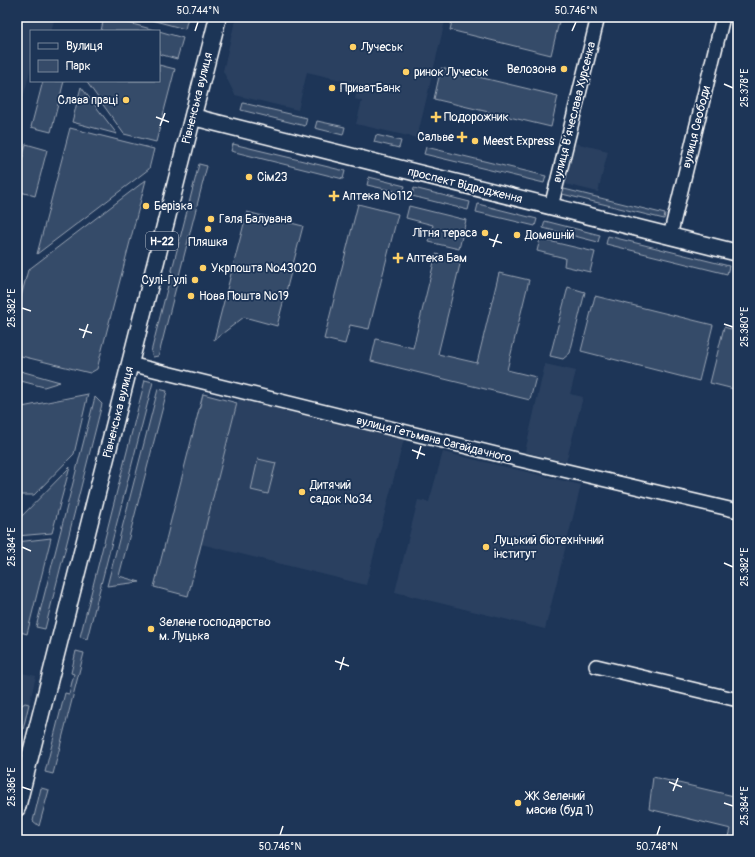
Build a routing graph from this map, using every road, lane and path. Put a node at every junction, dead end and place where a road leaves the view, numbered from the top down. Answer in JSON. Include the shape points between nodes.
{"nodes":[{"id":1,"x":218,"y":17,"type":"edge"},
{"id":2,"x":598,"y":17,"type":"edge"},
{"id":3,"x":722,"y":17,"type":"edge"},
{"id":4,"x":193,"y":118,"type":"junction"},
{"id":5,"x":551,"y":207,"type":"junction"},
{"id":6,"x":670,"y":236,"type":"junction"},
{"id":7,"x":738,"y":253,"type":"edge"},
{"id":8,"x":130,"y":364,"type":"junction"},
{"id":9,"x":738,"y":511,"type":"edge"},
{"id":10,"x":596,"y":666,"type":"dead end"},
{"id":11,"x":738,"y":700,"type":"edge"},
{"id":12,"x":17,"y":808,"type":"edge"}],
"edges":[{"from":1,"to":4,"type":"main road","name":"Рівненська вулиця","number":"Н-22"},
{"from":2,"to":5,"type":"street","name":"вулиця Вʼячеслава Хурсенка"},
{"from":3,"to":6,"type":"street","name":"вулиця Свободи"},
{"from":4,"to":5,"type":"main road","name":"проспект Відродження"},
{"from":4,"to":8,"type":"main road","name":"Рівненська вулиця","number":"Н-22"},
{"from":5,"to":6,"type":"main road","name":"проспект Відродження"},
{"from":6,"to":7,"type":"main road","name":"проспект Відродження"},
{"from":8,"to":9,"type":"street","name":"вулиця Гетьмана Сагайдачного"},
{"from":8,"to":12,"type":"main road","name":"Рівненська вулиця","number":"Н-22"},
{"from":10,"to":11,"type":"street"}]}
